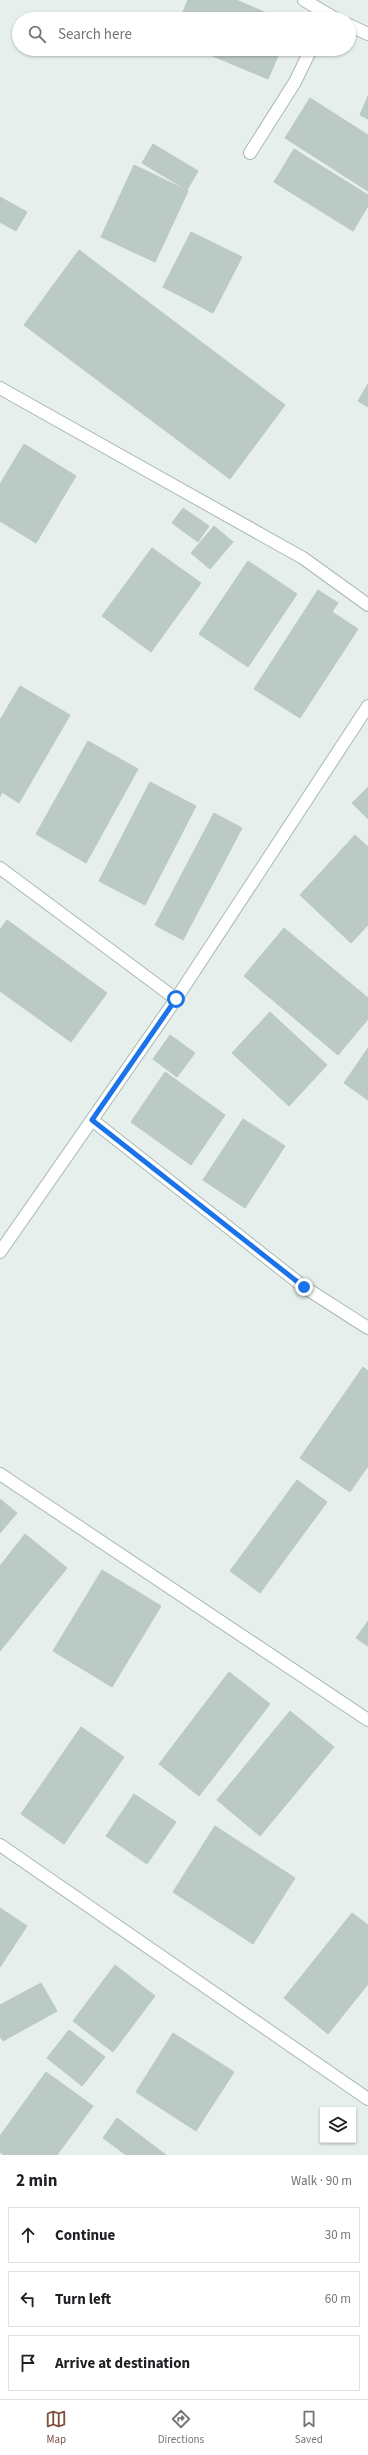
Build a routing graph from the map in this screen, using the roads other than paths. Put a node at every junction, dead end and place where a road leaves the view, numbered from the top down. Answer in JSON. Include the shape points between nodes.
{"nodes":[{"id":1,"x":304,"y":0,"type":"edge"},
{"id":2,"x":321,"y":12,"type":"edge"},
{"id":3,"x":356,"y":28,"type":"edge"},
{"id":4,"x":368,"y":34,"type":"edge"},
{"id":5,"x":308,"y":56,"type":"edge"},
{"id":6,"x":250,"y":153,"type":"dead end"},
{"id":7,"x":0,"y":388,"type":"edge"},
{"id":8,"x":368,"y":605,"type":"edge"},
{"id":9,"x":368,"y":706,"type":"edge"},
{"id":10,"x":0,"y":868,"type":"edge"},
{"id":11,"x":176,"y":999,"type":"junction"},
{"id":12,"x":92,"y":1120,"type":"junction"},
{"id":13,"x":0,"y":1252,"type":"edge"},
{"id":14,"x":368,"y":1328,"type":"edge"},
{"id":15,"x":0,"y":1474,"type":"edge"},
{"id":16,"x":368,"y":1720,"type":"edge"},
{"id":17,"x":0,"y":1845,"type":"edge"},
{"id":18,"x":368,"y":2099,"type":"edge"}],
"edges":[{"from":1,"to":2,"type":"street"},
{"from":3,"to":4,"type":"street"},
{"from":5,"to":6,"type":"street","via":[[295,82]]},
{"from":7,"to":8,"type":"street","via":[[303,558]]},
{"from":9,"to":11,"type":"street"},
{"from":10,"to":11,"type":"street"},
{"from":11,"to":12,"type":"street"},
{"from":12,"to":13,"type":"street"},
{"from":12,"to":14,"type":"street","via":[[304,1287]]},
{"from":15,"to":16,"type":"street"},
{"from":17,"to":18,"type":"street"}]}
